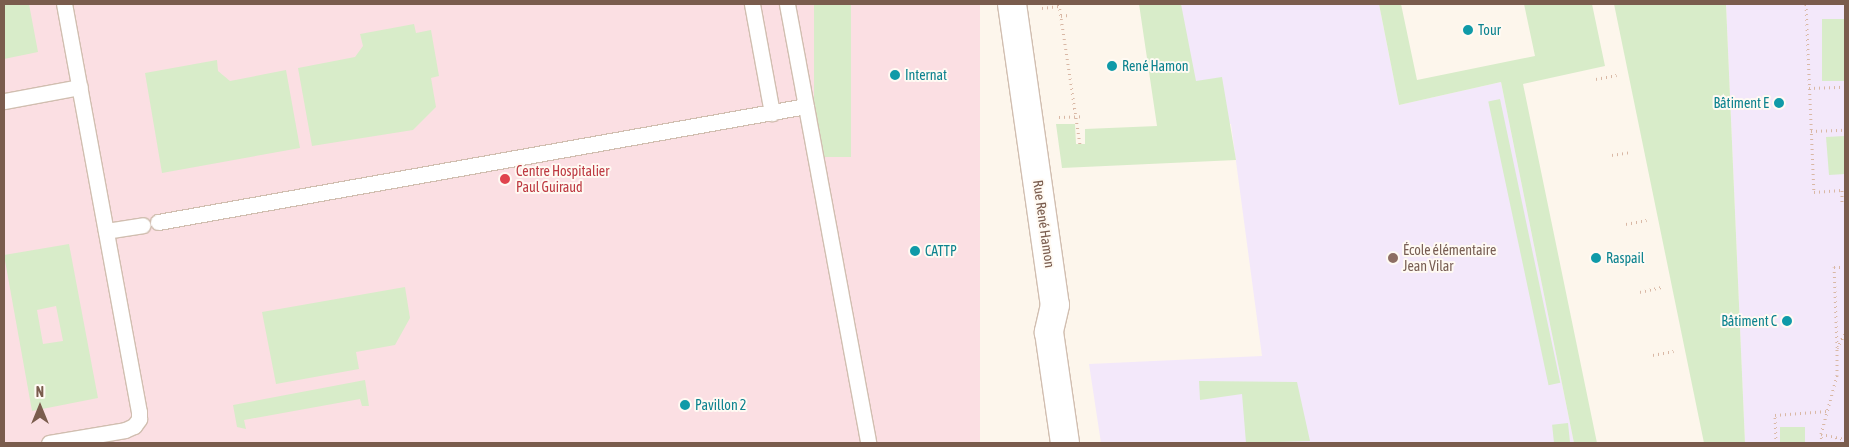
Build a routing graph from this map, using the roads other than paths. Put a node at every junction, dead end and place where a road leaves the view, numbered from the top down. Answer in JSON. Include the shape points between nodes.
{"nodes":[{"id":1,"x":752,"y":4,"type":"edge"},
{"id":2,"x":788,"y":4,"type":"edge"},
{"id":3,"x":1012,"y":4,"type":"edge"},
{"id":4,"x":69,"y":5,"type":"edge"},
{"id":5,"x":80,"y":87,"type":"junction"},
{"id":6,"x":4,"y":101,"type":"edge"},
{"id":7,"x":806,"y":106,"type":"junction"},
{"id":8,"x":772,"y":113,"type":"junction"},
{"id":9,"x":106,"y":231,"type":"junction"},
{"id":10,"x":49,"y":443,"type":"edge"},
{"id":11,"x":868,"y":443,"type":"edge"},
{"id":12,"x":1065,"y":443,"type":"edge"}],
"edges":[{"from":1,"to":8,"type":"lane"},
{"from":2,"to":7,"type":"lane"},
{"from":3,"to":12,"type":"street","name":"Rue René Hamon","via":[[1056,305],[1049,332]]},
{"from":4,"to":5,"type":"lane"},
{"from":5,"to":6,"type":"lane"},
{"from":5,"to":9,"type":"lane"},
{"from":7,"to":8,"type":"lane"},
{"from":7,"to":11,"type":"lane"},
{"from":8,"to":9,"type":"lane"},
{"from":9,"to":10,"type":"lane","via":[[139,419],[125,430]]}]}
